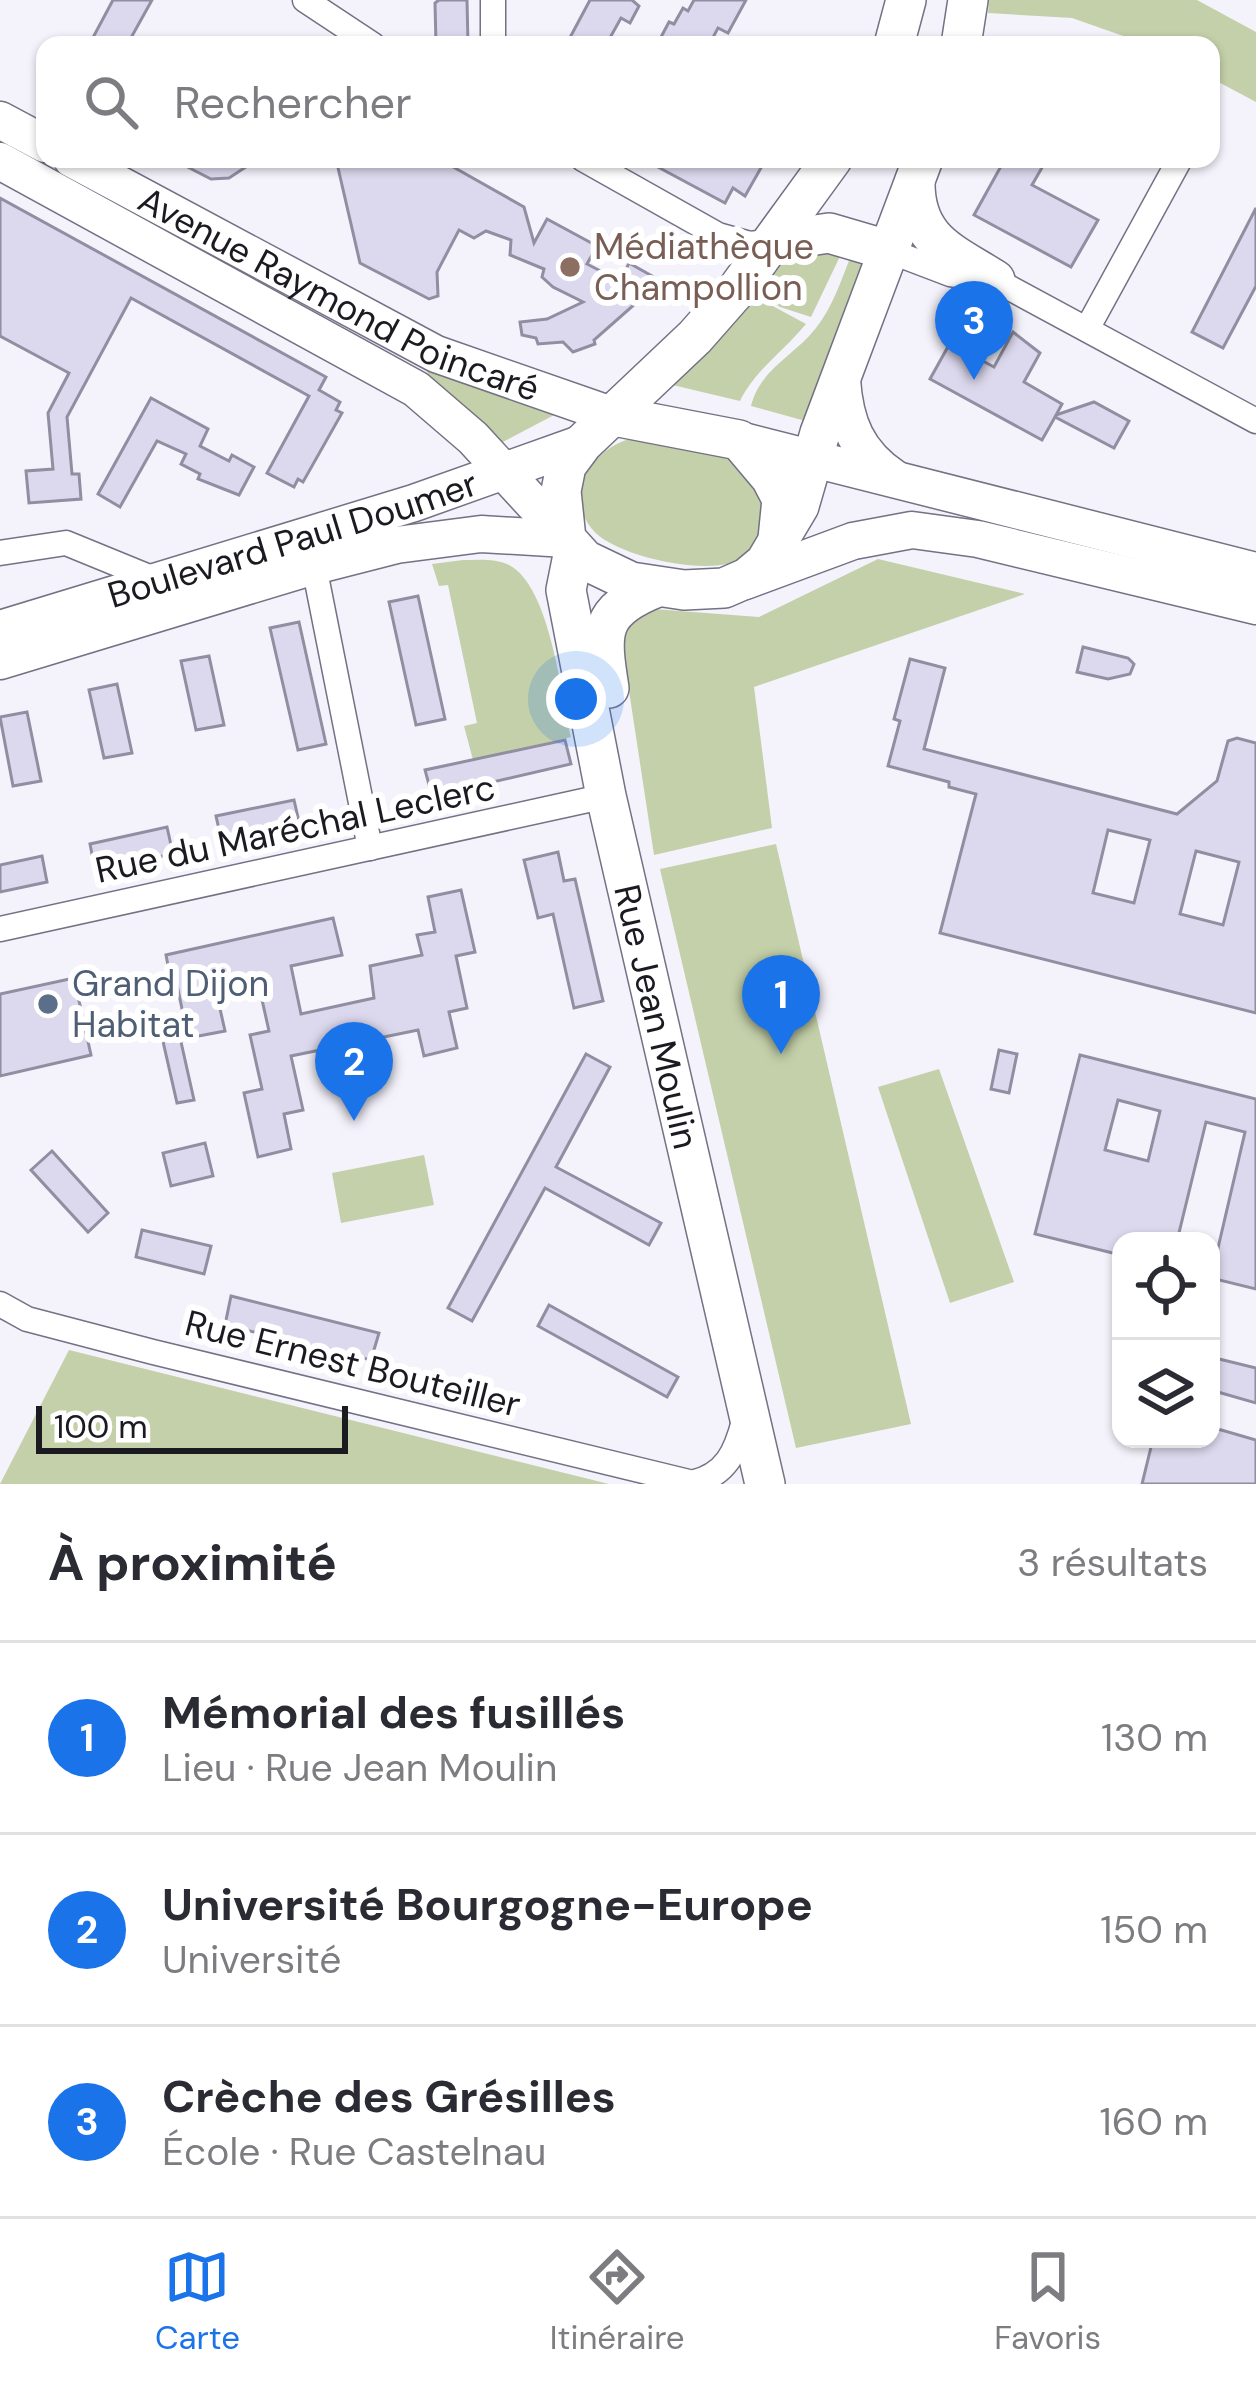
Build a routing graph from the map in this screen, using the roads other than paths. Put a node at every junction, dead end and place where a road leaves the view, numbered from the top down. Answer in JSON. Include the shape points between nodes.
{"nodes":[{"id":1,"x":305,"y":0,"type":"edge"},
{"id":2,"x":493,"y":0,"type":"edge"},
{"id":3,"x":906,"y":0,"type":"edge"},
{"id":4,"x":968,"y":0,"type":"edge"},
{"id":5,"x":359,"y":36,"type":"edge"},
{"id":6,"x":493,"y":36,"type":"edge"},
{"id":7,"x":896,"y":36,"type":"edge"},
{"id":8,"x":962,"y":36,"type":"edge"},
{"id":9,"x":0,"y":120,"type":"edge"},
{"id":10,"x":36,"y":139,"type":"edge"},
{"id":11,"x":0,"y":160,"type":"edge"},
{"id":12,"x":89,"y":168,"type":"edge"},
{"id":13,"x":599,"y":168,"type":"edge"},
{"id":14,"x":826,"y":168,"type":"edge"},
{"id":15,"x":1175,"y":168,"type":"edge"},
{"id":16,"x":919,"y":170,"type":"edge"},
{"id":17,"x":718,"y":235,"type":"junction"},
{"id":18,"x":775,"y":241,"type":"junction"},
{"id":19,"x":886,"y":250,"type":"junction"},
{"id":20,"x":995,"y":280,"type":"junction"},
{"id":21,"x":742,"y":283,"type":"junction"},
{"id":22,"x":1088,"y":329,"type":"junction"},
{"id":23,"x":842,"y":380,"type":"junction"},
{"id":24,"x":416,"y":389,"type":"junction"},
{"id":25,"x":614,"y":416,"type":"junction"},
{"id":26,"x":1256,"y":421,"type":"edge"},
{"id":27,"x":740,"y":440,"type":"junction"},
{"id":28,"x":583,"y":443,"type":"junction"},
{"id":29,"x":813,"y":459,"type":"junction"},
{"id":30,"x":503,"y":473,"type":"junction"},
{"id":31,"x":902,"y":483,"type":"junction"},
{"id":32,"x":414,"y":503,"type":"junction"},
{"id":33,"x":570,"y":545,"type":"junction"},
{"id":34,"x":776,"y":546,"type":"junction"},
{"id":35,"x":0,"y":553,"type":"edge"},
{"id":36,"x":314,"y":566,"type":"junction"},
{"id":37,"x":1256,"y":571,"type":"edge"},
{"id":38,"x":154,"y":579,"type":"junction"},
{"id":39,"x":656,"y":588,"type":"junction"},
{"id":40,"x":724,"y":588,"type":"junction"},
{"id":41,"x":1256,"y":606,"type":"edge"},
{"id":42,"x":0,"y":629,"type":"edge"},
{"id":43,"x":0,"y":662,"type":"edge"},
{"id":44,"x":606,"y":796,"type":"junction"},
{"id":45,"x":370,"y":848,"type":"junction"},
{"id":46,"x":0,"y":929,"type":"edge"},
{"id":47,"x":0,"y":1304,"type":"edge"},
{"id":48,"x":748,"y":1407,"type":"junction"},
{"id":49,"x":694,"y":1483,"type":"edge"},
{"id":50,"x":765,"y":1484,"type":"edge"},
{"id":51,"x":787,"y":1484,"type":"edge"}],
"edges":[{"from":1,"to":5,"type":"street"},
{"from":2,"to":6,"type":"street"},
{"from":3,"to":7,"type":"main road"},
{"from":4,"to":8,"type":"main road"},
{"from":9,"to":10,"type":"main road"},
{"from":11,"to":24,"type":"main road","name":"Avenue Raymond Poincaré"},
{"from":12,"to":25,"type":"main road","name":"Avenue Raymond Poincaré","via":[[436,354]]},
{"from":13,"to":17,"type":"street"},
{"from":14,"to":18,"type":"main road"},
{"from":15,"to":22,"type":"street"},
{"from":16,"to":19,"type":"main road"},
{"from":16,"to":20,"type":"main road","via":[[917,217],[925,230]]},
{"from":17,"to":18,"type":"street"},
{"from":17,"to":21,"type":"street"},
{"from":18,"to":19,"type":"main road","via":[[829,233]]},
{"from":18,"to":21,"type":"main road"},
{"from":19,"to":20,"type":"street","via":[[950,274]]},
{"from":19,"to":23,"type":"main road"},
{"from":20,"to":22,"type":"street"},
{"from":21,"to":25,"type":"main road"},
{"from":22,"to":26,"type":"street"},
{"from":23,"to":29,"type":"main road"},
{"from":23,"to":31,"type":"main road","via":[[844,411],[863,453]]},
{"from":24,"to":30,"type":"main road","name":"Avenue Raymond Poincaré"},
{"from":24,"to":32,"type":"main road","name":"Avenue Raymond Poincaré","via":[[446,430],[452,453]]},
{"from":25,"to":27,"type":"main road"},
{"from":25,"to":28,"type":"main road"},
{"from":27,"to":29,"type":"main road"},
{"from":27,"to":34,"type":"main road","via":[[782,499]]},
{"from":28,"to":30,"type":"main road","name":"Boulevard Paul Doumer"},
{"from":28,"to":33,"type":"main road","via":[[561,491]]},
{"from":29,"to":31,"type":"main road"},
{"from":29,"to":34,"type":"main road"},
{"from":30,"to":32,"type":"main road","name":"Boulevard Paul Doumer"},
{"from":30,"to":33,"type":"main road","name":"Avenue Raymond Poincaré"},
{"from":31,"to":37,"type":"main road"},
{"from":32,"to":38,"type":"main road","name":"Boulevard Paul Doumer"},
{"from":33,"to":36,"type":"main road","name":"Boulevard Paul Doumer","via":[[481,534]]},
{"from":33,"to":39,"type":"main road","via":[[609,573]]},
{"from":33,"to":44,"type":"main road","name":"Rue Jean Moulin","via":[[566,590]]},
{"from":34,"to":40,"type":"main road","via":[[757,571]]},
{"from":35,"to":38,"type":"street","via":[[66,543]]},
{"from":36,"to":43,"type":"main road","name":"Boulevard Paul Doumer"},
{"from":36,"to":45,"type":"street"},
{"from":38,"to":42,"type":"main road","name":"Boulevard Paul Doumer"},
{"from":39,"to":40,"type":"main road"},
{"from":39,"to":51,"type":"main road","name":"Rue Jean Moulin","via":[[613,612],[603,651],[639,845]]},
{"from":40,"to":41,"type":"main road","via":[[823,550],[912,530]]},
{"from":44,"to":45,"type":"street","name":"Rue du Maréchal Leclerc"},
{"from":44,"to":48,"type":"main road","name":"Rue Jean Moulin"},
{"from":45,"to":46,"type":"street","name":"Rue du Maréchal Leclerc"},
{"from":47,"to":49,"type":"street","name":"Rue Ernest Bouteiller","via":[[111,1341]]},
{"from":48,"to":49,"type":"street","name":"Rue Ernest Bouteiller","via":[[732,1457]]},
{"from":48,"to":50,"type":"main road","name":"Rue Jean Moulin"}]}
